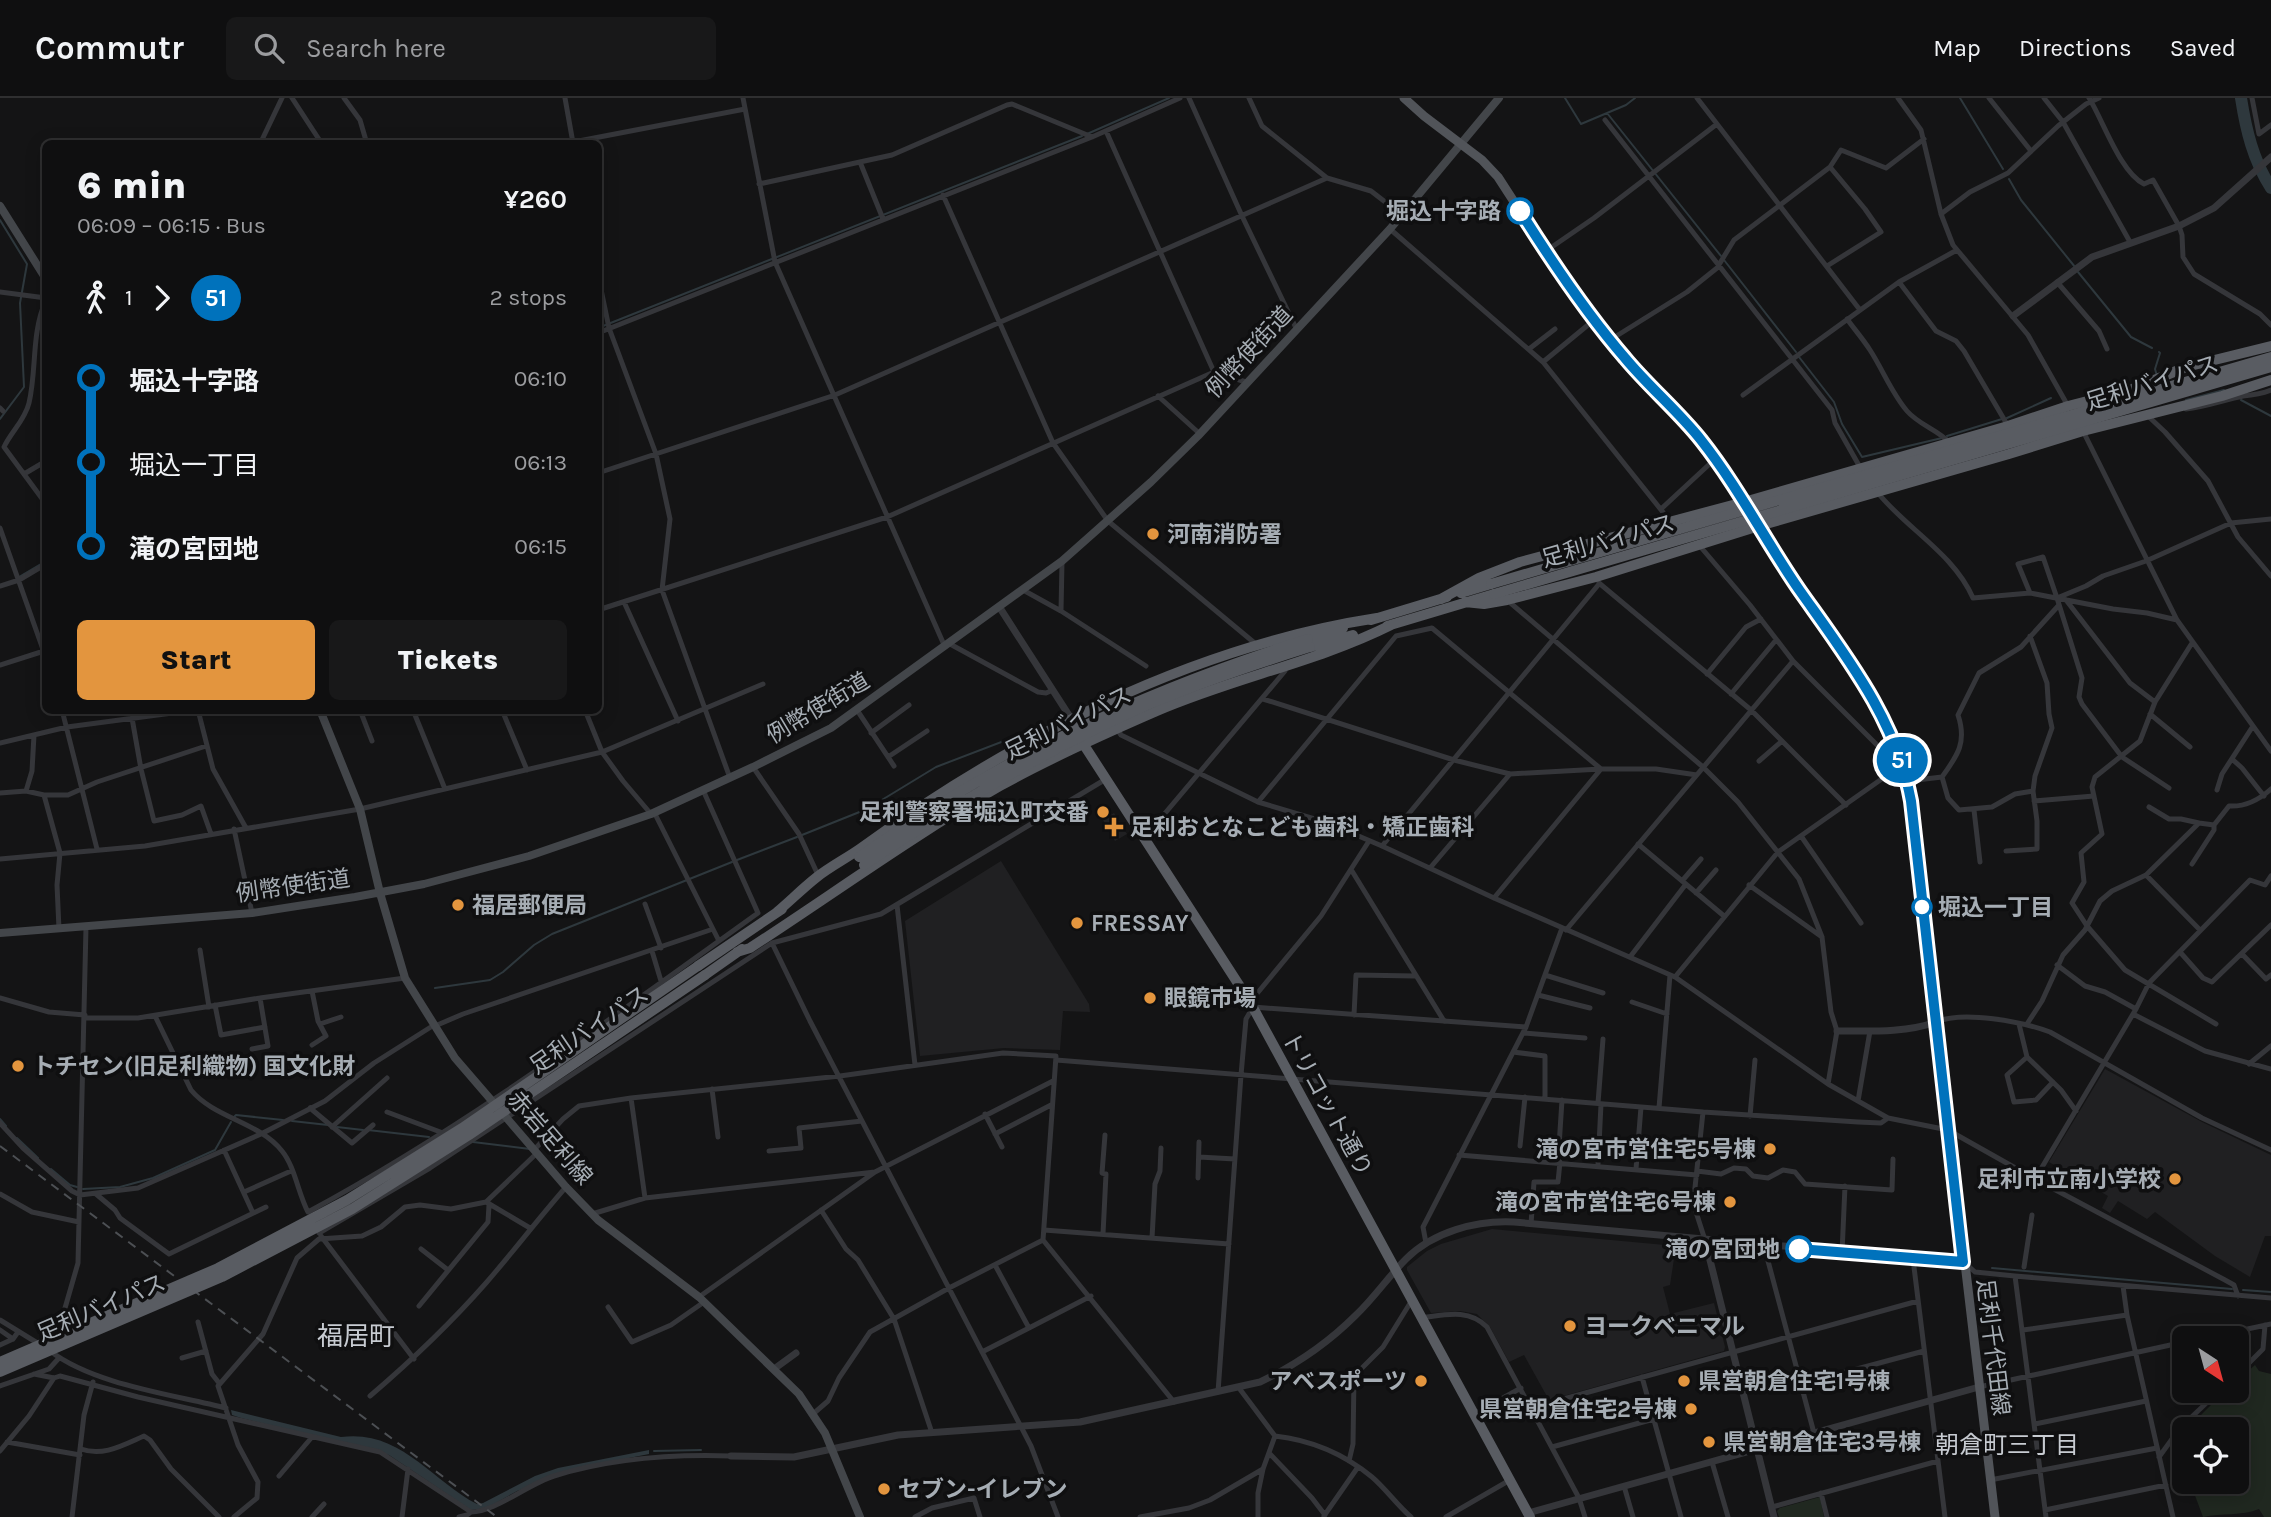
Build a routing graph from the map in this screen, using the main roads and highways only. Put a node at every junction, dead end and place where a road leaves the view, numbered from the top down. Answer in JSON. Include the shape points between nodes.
{"nodes":[{"id":1,"x":1404,"y":98,"type":"edge"},
{"id":2,"x":1499,"y":98,"type":"edge"},
{"id":3,"x":1462,"y":145,"type":"junction"},
{"id":4,"x":0,"y":206,"type":"edge"},
{"id":5,"x":42,"y":273,"type":"edge"},
{"id":6,"x":2271,"y":346,"type":"edge"},
{"id":7,"x":2271,"y":357,"type":"edge"},
{"id":8,"x":2271,"y":367,"type":"edge"},
{"id":9,"x":2271,"y":380,"type":"edge"},
{"id":10,"x":1744,"y":502,"type":"junction"},
{"id":11,"x":1759,"y":526,"type":"junction"},
{"id":12,"x":1493,"y":589,"type":"junction"},
{"id":13,"x":1441,"y":598,"type":"junction"},
{"id":14,"x":1465,"y":602,"type":"junction"},
{"id":15,"x":1377,"y":618,"type":"junction"},
{"id":16,"x":1391,"y":625,"type":"junction"},
{"id":17,"x":1309,"y":643,"type":"junction"},
{"id":18,"x":322,"y":714,"type":"edge"},
{"id":19,"x":1072,"y":720,"type":"junction"},
{"id":20,"x":1084,"y":745,"type":"junction"},
{"id":21,"x":861,"y":861,"type":"junction"},
{"id":22,"x":380,"y":893,"type":"junction"},
{"id":23,"x":777,"y":912,"type":"junction"},
{"id":24,"x":0,"y":933,"type":"edge"},
{"id":25,"x":737,"y":952,"type":"junction"},
{"id":26,"x":701,"y":970,"type":"junction"},
{"id":27,"x":0,"y":1362,"type":"edge"},
{"id":28,"x":0,"y":1372,"type":"edge"},
{"id":29,"x":1529,"y":1515,"type":"edge"},
{"id":30,"x":860,"y":1517,"type":"edge"},
{"id":31,"x":1995,"y":1517,"type":"edge"}],
"edges":[{"from":1,"to":3,"type":"main road","name":"足利千代田線"},
{"from":2,"to":3,"type":"main road","name":"例幣使街道"},
{"from":3,"to":10,"type":"main road","name":"足利千代田線","via":[[1498,177],[1594,320],[1688,425]]},
{"from":3,"to":22,"type":"main road","name":"例幣使街道","via":[[1199,435],[1108,521],[1000,608],[831,728],[653,813],[503,864]]},
{"from":4,"to":5,"type":"main road"},
{"from":6,"to":10,"type":"highway"},
{"from":7,"to":12,"type":"highway","name":"足利バイパス","bridge":true},
{"from":8,"to":12,"type":"highway","name":"足利バイパス","bridge":true},
{"from":9,"to":11,"type":"highway"},
{"from":10,"to":11,"type":"main road","name":"足利千代田線"},
{"from":10,"to":13,"type":"highway","via":[[1520,562]]},
{"from":11,"to":14,"type":"highway","via":[[1597,580],[1484,604]]},
{"from":11,"to":31,"type":"main road","name":"足利千代田線","via":[[1863,682],[1888,727],[1908,781]]},
{"from":12,"to":13,"type":"highway","name":"足利バイパス"},
{"from":12,"to":14,"type":"highway","name":"足利バイパス"},
{"from":13,"to":15,"type":"highway","name":"足利バイパス"},
{"from":14,"to":16,"type":"highway","name":"足利バイパス"},
{"from":15,"to":17,"type":"highway","name":"足利バイパス"},
{"from":15,"to":19,"type":"highway","via":[[1329,625],[1256,645]]},
{"from":16,"to":17,"type":"highway","name":"足利バイパス"},
{"from":16,"to":20,"type":"highway","via":[[1219,686]]},
{"from":17,"to":21,"type":"highway","name":"足利バイパス","bridge":true,"via":[[1088,733],[967,797]]},
{"from":18,"to":22,"type":"main road","name":"赤岩足利線","via":[[360,809]]},
{"from":19,"to":20,"type":"highway","name":"トリコット通り"},
{"from":19,"to":23,"type":"highway","via":[[926,803],[819,876]]},
{"from":20,"to":25,"type":"highway","via":[[971,803],[750,948]]},
{"from":20,"to":29,"type":"highway","name":"トリコット通り","via":[[1251,1005]]},
{"from":21,"to":23,"type":"highway","name":"足利バイパス"},
{"from":21,"to":25,"type":"highway","name":"足利バイパス"},
{"from":22,"to":24,"type":"main road","name":"例幣使街道","via":[[252,913]]},
{"from":22,"to":30,"type":"main road","name":"赤岩足利線","via":[[405,978],[455,1058],[592,1214],[701,1300],[799,1394],[832,1449]]},
{"from":23,"to":26,"type":"highway","name":"足利バイパス"},
{"from":25,"to":26,"type":"highway","name":"足利バイパス"},
{"from":26,"to":27,"type":"highway","name":"足利バイパス","bridge":true,"via":[[347,1200],[218,1268]]},
{"from":26,"to":28,"type":"highway","name":"足利バイパス","bridge":true,"via":[[469,1135],[352,1209],[222,1277]]}]}
